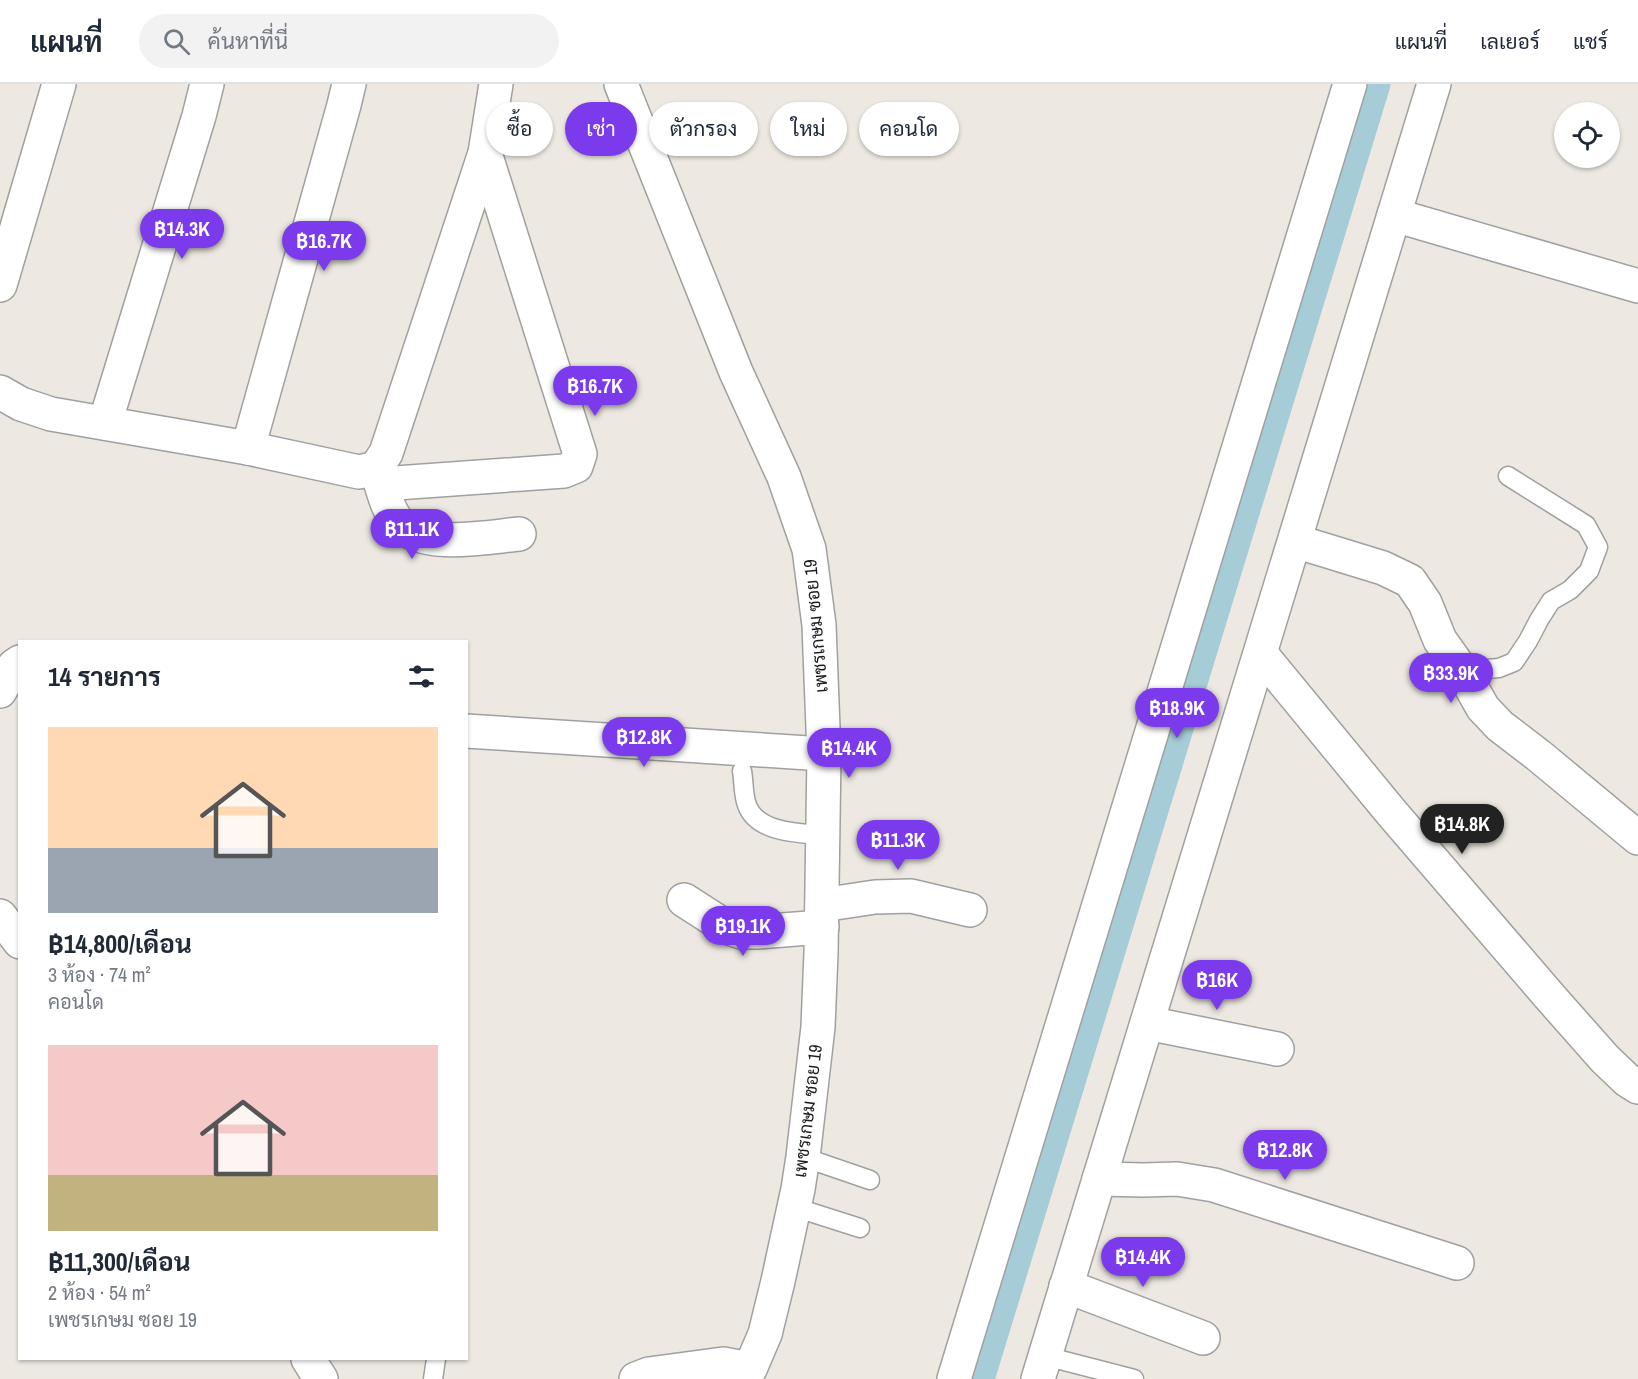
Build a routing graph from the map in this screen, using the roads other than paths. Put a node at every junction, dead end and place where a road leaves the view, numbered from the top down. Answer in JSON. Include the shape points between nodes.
{"nodes":[{"id":1,"x":59,"y":84,"type":"edge"},
{"id":2,"x":207,"y":84,"type":"edge"},
{"id":3,"x":349,"y":84,"type":"edge"},
{"id":4,"x":496,"y":84,"type":"edge"},
{"id":5,"x":621,"y":84,"type":"edge"},
{"id":6,"x":1350,"y":84,"type":"edge"},
{"id":7,"x":1434,"y":84,"type":"edge"},
{"id":8,"x":485,"y":153,"type":"junction"},
{"id":9,"x":1394,"y":215,"type":"junction"},
{"id":10,"x":0,"y":285,"type":"edge"},
{"id":11,"x":1638,"y":286,"type":"edge"},
{"id":12,"x":0,"y":392,"type":"edge"},
{"id":13,"x":105,"y":423,"type":"junction"},
{"id":14,"x":248,"y":448,"type":"junction"},
{"id":15,"x":379,"y":476,"type":"junction"},
{"id":16,"x":1508,"y":476,"type":"dead end"},
{"id":17,"x":519,"y":534,"type":"dead end"},
{"id":18,"x":1294,"y":541,"type":"junction"},
{"id":19,"x":1260,"y":654,"type":"junction"},
{"id":20,"x":18,"y":663,"type":"edge"},
{"id":21,"x":1462,"y":671,"type":"junction"},
{"id":22,"x":0,"y":691,"type":"edge"},
{"id":23,"x":468,"y":731,"type":"edge"},
{"id":24,"x":824,"y":754,"type":"junction"},
{"id":25,"x":742,"y":771,"type":"dead end"},
{"id":26,"x":823,"y":835,"type":"junction"},
{"id":27,"x":1638,"y":838,"type":"edge"},
{"id":28,"x":684,"y":900,"type":"dead end"},
{"id":29,"x":970,"y":910,"type":"dead end"},
{"id":30,"x":0,"y":916,"type":"edge"},
{"id":31,"x":822,"y":916,"type":"junction"},
{"id":32,"x":18,"y":939,"type":"edge"},
{"id":33,"x":1147,"y":1023,"type":"junction"},
{"id":34,"x":1277,"y":1049,"type":"dead end"},
{"id":35,"x":1638,"y":1087,"type":"edge"},
{"id":36,"x":803,"y":1157,"type":"junction"},
{"id":37,"x":1099,"y":1179,"type":"junction"},
{"id":38,"x":870,"y":1180,"type":"dead end"},
{"id":39,"x":794,"y":1207,"type":"junction"},
{"id":40,"x":860,"y":1228,"type":"dead end"},
{"id":41,"x":1457,"y":1263,"type":"dead end"},
{"id":42,"x":1066,"y":1286,"type":"junction"},
{"id":43,"x":1203,"y":1338,"type":"dead end"},
{"id":44,"x":309,"y":1360,"type":"edge"},
{"id":45,"x":436,"y":1360,"type":"edge"},
{"id":46,"x":1041,"y":1367,"type":"edge"},
{"id":47,"x":756,"y":1374,"type":"edge"},
{"id":48,"x":321,"y":1379,"type":"edge"},
{"id":49,"x":432,"y":1379,"type":"edge"},
{"id":50,"x":636,"y":1379,"type":"edge"},
{"id":51,"x":954,"y":1379,"type":"edge"},
{"id":52,"x":1134,"y":1379,"type":"edge"}],
"edges":[{"from":1,"to":10,"type":"street"},
{"from":2,"to":13,"type":"street"},
{"from":3,"to":14,"type":"street"},
{"from":4,"to":8,"type":"street"},
{"from":5,"to":24,"type":"street","name":"เพชรเกษม ซอย 19","via":[[736,372],[784,477],[809,549],[819,625]]},
{"from":6,"to":51,"type":"street"},
{"from":7,"to":9,"type":"street"},
{"from":8,"to":15,"type":"street"},
{"from":8,"to":15,"type":"street","via":[[580,454],[576,466],[564,471]]},
{"from":9,"to":11,"type":"street"},
{"from":9,"to":18,"type":"street"},
{"from":12,"to":13,"type":"street","via":[[51,414]]},
{"from":13,"to":14,"type":"street"},
{"from":14,"to":15,"type":"street"},
{"from":15,"to":17,"type":"street","via":[[391,510],[411,533],[446,540]]},
{"from":16,"to":21,"type":"lane","via":[[1587,525],[1598,547],[1589,571],[1551,602],[1514,662],[1499,668]]},
{"from":18,"to":19,"type":"street"},
{"from":18,"to":21,"type":"street","via":[[1383,568],[1410,581],[1425,603],[1440,640]]},
{"from":19,"to":33,"type":"street"},
{"from":19,"to":35,"type":"street","via":[[1597,1051]]},
{"from":20,"to":22,"type":"street"},
{"from":21,"to":27,"type":"street","via":[[1483,708],[1500,726]]},
{"from":23,"to":24,"type":"street"},
{"from":24,"to":26,"type":"street","name":"เพชรเกษม ซอย 19"},
{"from":25,"to":26,"type":"lane","via":[[747,806],[761,822],[782,831]]},
{"from":26,"to":31,"type":"street","name":"เพชรเกษม ซอย 19"},
{"from":28,"to":31,"type":"street","via":[[741,932],[757,932]]},
{"from":29,"to":31,"type":"street","via":[[912,896],[875,897]]},
{"from":30,"to":32,"type":"street"},
{"from":31,"to":36,"type":"street","name":"เพชรเกษม ซอย 19","via":[[818,1027]]},
{"from":33,"to":34,"type":"street"},
{"from":33,"to":37,"type":"street"},
{"from":36,"to":38,"type":"lane"},
{"from":36,"to":39,"type":"street","name":"เพชรเกษม ซอย 19"},
{"from":37,"to":41,"type":"street","via":[[1178,1179],[1214,1185]]},
{"from":37,"to":42,"type":"street"},
{"from":39,"to":40,"type":"lane"},
{"from":39,"to":47,"type":"street","name":"เพชรเกษม ซอย 19"},
{"from":42,"to":43,"type":"street"},
{"from":42,"to":46,"type":"street"},
{"from":44,"to":48,"type":"street"},
{"from":45,"to":49,"type":"lane"},
{"from":46,"to":52,"type":"lane"},
{"from":47,"to":50,"type":"street","name":"เพชรเกษม ซอย 19","via":[[723,1364]]}]}
